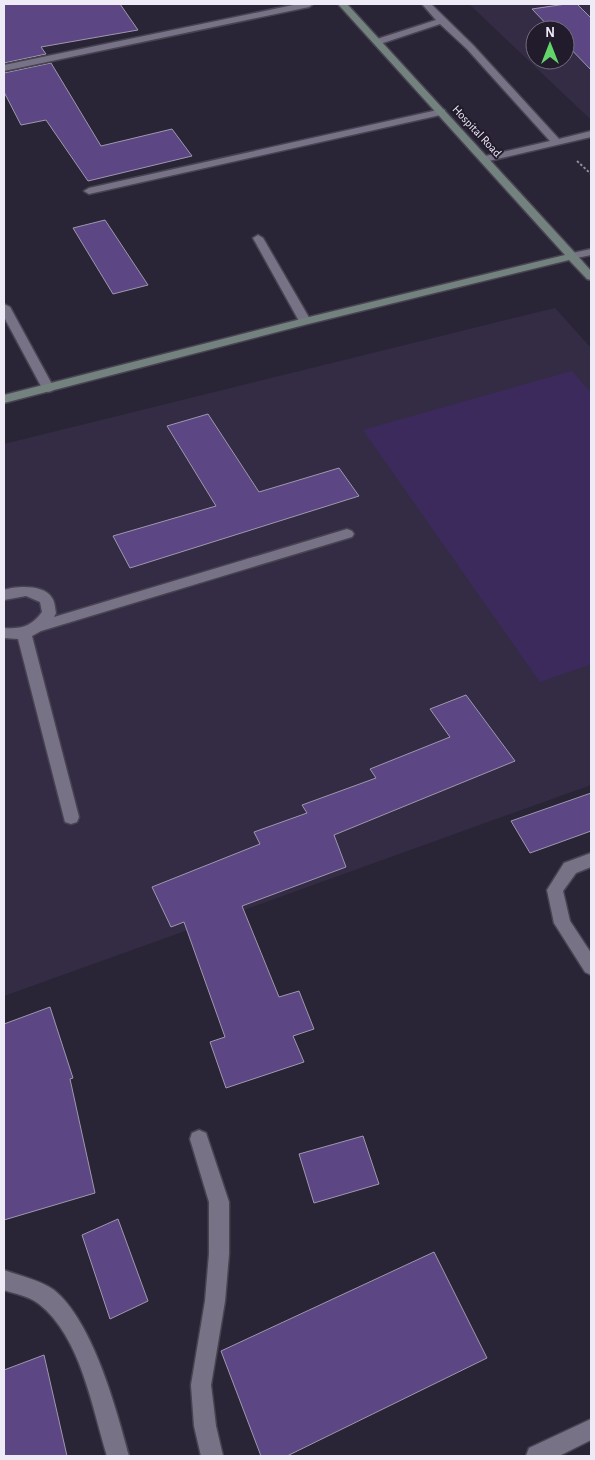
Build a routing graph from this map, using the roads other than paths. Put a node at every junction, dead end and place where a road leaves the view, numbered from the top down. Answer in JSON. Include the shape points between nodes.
{"nodes":[{"id":1,"x":309,"y":4,"type":"edge"},
{"id":2,"x":342,"y":4,"type":"edge"},
{"id":3,"x":426,"y":4,"type":"edge"},
{"id":4,"x":442,"y":21,"type":"junction"},
{"id":5,"x":377,"y":42,"type":"junction"},
{"id":6,"x":4,"y":68,"type":"edge"},
{"id":7,"x":442,"y":112,"type":"junction"},
{"id":8,"x":591,"y":134,"type":"edge"},
{"id":9,"x":557,"y":142,"type":"junction"},
{"id":10,"x":485,"y":159,"type":"junction"},
{"id":11,"x":89,"y":191,"type":"dead end"},
{"id":12,"x":258,"y":238,"type":"dead end"},
{"id":13,"x":591,"y":252,"type":"edge"},
{"id":14,"x":572,"y":256,"type":"junction"},
{"id":15,"x":591,"y":277,"type":"edge"},
{"id":16,"x":4,"y":307,"type":"edge"},
{"id":17,"x":305,"y":321,"type":"junction"},
{"id":18,"x":48,"y":388,"type":"junction"},
{"id":19,"x":4,"y":399,"type":"edge"},
{"id":20,"x":347,"y":534,"type":"dead end"},
{"id":21,"x":4,"y":595,"type":"edge"},
{"id":22,"x":41,"y":626,"type":"junction"},
{"id":23,"x":4,"y":633,"type":"edge"},
{"id":24,"x":24,"y":634,"type":"junction"},
{"id":25,"x":71,"y":817,"type":"dead end"},
{"id":26,"x":591,"y":860,"type":"edge"},
{"id":27,"x":591,"y":967,"type":"edge"},
{"id":28,"x":200,"y":1139,"type":"dead end"},
{"id":29,"x":4,"y":1280,"type":"edge"},
{"id":30,"x":591,"y":1429,"type":"edge"},
{"id":31,"x":118,"y":1456,"type":"edge"},
{"id":32,"x":212,"y":1456,"type":"edge"},
{"id":33,"x":537,"y":1456,"type":"edge"}],
"edges":[{"from":1,"to":6,"type":"street"},
{"from":2,"to":5,"type":"main road","name":"Hospital Road"},
{"from":3,"to":4,"type":"street"},
{"from":4,"to":5,"type":"street"},
{"from":4,"to":9,"type":"street"},
{"from":5,"to":7,"type":"main road","name":"Hospital Road"},
{"from":7,"to":10,"type":"main road","name":"Hospital Road"},
{"from":7,"to":11,"type":"street"},
{"from":8,"to":9,"type":"street"},
{"from":9,"to":10,"type":"street"},
{"from":10,"to":14,"type":"main road","name":"Hospital Road"},
{"from":12,"to":17,"type":"street"},
{"from":13,"to":14,"type":"street"},
{"from":14,"to":15,"type":"main road","name":"Hospital Road"},
{"from":14,"to":17,"type":"main road"},
{"from":16,"to":18,"type":"street"},
{"from":17,"to":18,"type":"main road"},
{"from":18,"to":19,"type":"main road"},
{"from":20,"to":22,"type":"street"},
{"from":21,"to":22,"type":"street","via":[[14,591],[32,591],[46,600],[49,613]]},
{"from":22,"to":24,"type":"street"},
{"from":23,"to":24,"type":"street"},
{"from":24,"to":25,"type":"street"},
{"from":26,"to":27,"type":"street","via":[[570,868],[555,890],[562,923]]},
{"from":28,"to":32,"type":"street","via":[[218,1202],[219,1254],[215,1300],[201,1385]]},
{"from":29,"to":31,"type":"street","via":[[46,1297],[66,1318],[83,1350]]},
{"from":30,"to":33,"type":"street"}]}
